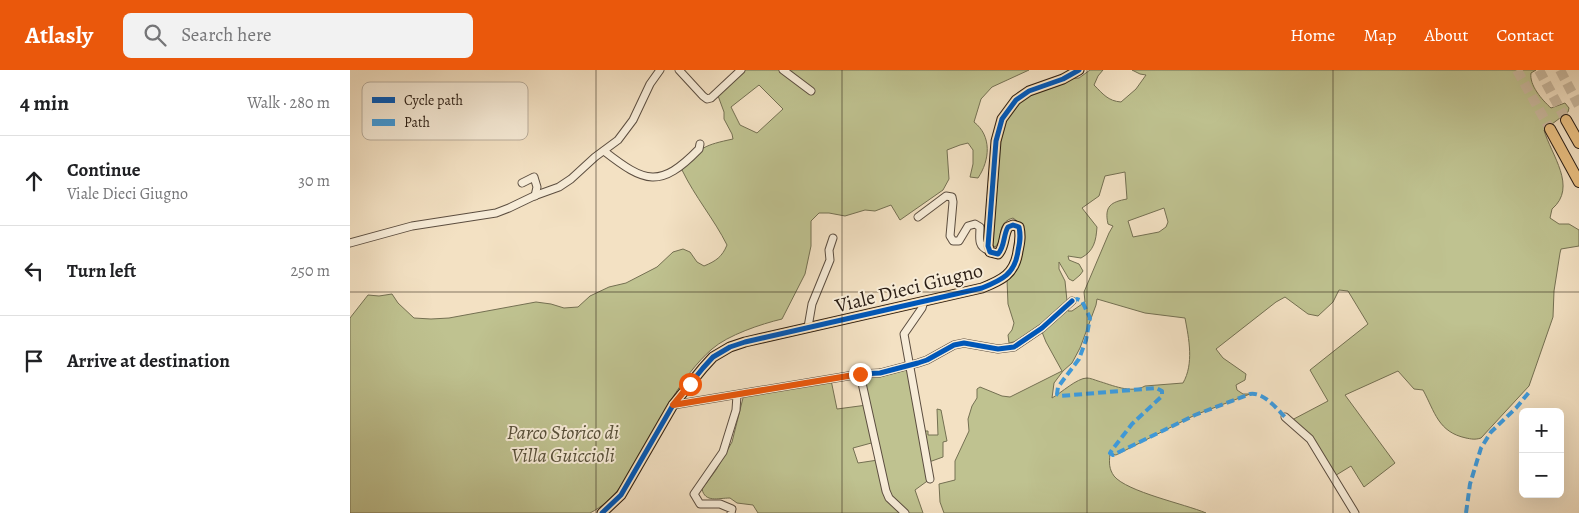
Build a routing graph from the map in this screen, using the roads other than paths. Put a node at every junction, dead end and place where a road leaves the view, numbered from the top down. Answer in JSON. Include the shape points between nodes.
{"nodes":[{"id":1,"x":660,"y":70,"type":"edge"},
{"id":2,"x":679,"y":70,"type":"edge"},
{"id":3,"x":741,"y":70,"type":"edge"},
{"id":4,"x":783,"y":70,"type":"edge"},
{"id":5,"x":1079,"y":70,"type":"edge"},
{"id":6,"x":810,"y":91,"type":"dead end"},
{"id":7,"x":1566,"y":120,"type":"tunnel mouth"},
{"id":8,"x":1550,"y":129,"type":"tunnel mouth"},
{"id":9,"x":1579,"y":143,"type":"edge"},
{"id":10,"x":700,"y":144,"type":"dead end"},
{"id":11,"x":604,"y":151,"type":"junction"},
{"id":12,"x":1579,"y":182,"type":"edge"},
{"id":13,"x":522,"y":183,"type":"dead end"},
{"id":14,"x":535,"y":196,"type":"junction"},
{"id":15,"x":918,"y":217,"type":"dead end"},
{"id":16,"x":833,"y":238,"type":"dead end"},
{"id":17,"x":350,"y":243,"type":"edge"},
{"id":18,"x":988,"y":250,"type":"junction"},
{"id":19,"x":924,"y":302,"type":"junction"},
{"id":20,"x":1072,"y":302,"type":"dead end"},
{"id":21,"x":808,"y":327,"type":"junction"},
{"id":22,"x":908,"y":366,"type":"junction"},
{"id":23,"x":860,"y":374,"type":"junction"},
{"id":24,"x":737,"y":395,"type":"junction"},
{"id":25,"x":673,"y":405,"type":"junction"},
{"id":26,"x":1285,"y":417,"type":"dead end"},
{"id":27,"x":930,"y":479,"type":"dead end"},
{"id":28,"x":602,"y":513,"type":"edge"},
{"id":29,"x":731,"y":513,"type":"edge"},
{"id":30,"x":905,"y":513,"type":"edge"},
{"id":31,"x":1355,"y":513,"type":"edge"}],
"edges":[{"from":1,"to":11,"type":"street","via":[[630,126]]},
{"from":2,"to":3,"type":"street","via":[[707,99]]},
{"from":4,"to":6,"type":"street"},
{"from":5,"to":18,"type":"main road","name":"Viale Dieci Giugno","via":[[1016,100],[1002,119],[996,141]]},
{"from":7,"to":9,"type":"highway"},
{"from":8,"to":12,"type":"highway"},
{"from":10,"to":11,"type":"street","via":[[699,149],[672,173],[650,178],[628,169]]},
{"from":11,"to":14,"type":"street","via":[[566,182]]},
{"from":13,"to":14,"type":"street","via":[[534,178]]},
{"from":14,"to":17,"type":"street","via":[[496,213],[412,226]]},
{"from":15,"to":18,"type":"street","name":"Viale Dieci Giugno","via":[[946,196],[952,197],[952,241],[959,240],[968,226],[975,224],[980,227],[980,244]]},
{"from":16,"to":21,"type":"street","name":"Viale Dieci Giugno","via":[[830,260],[812,304]]},
{"from":18,"to":19,"type":"main road","name":"Viale Dieci Giugno","via":[[995,254],[1001,252],[1008,226],[1019,227],[1017,256],[1009,273],[982,288]]},
{"from":19,"to":21,"type":"main road","name":"Viale Dieci Giugno"},
{"from":19,"to":22,"type":"street","via":[[904,334]]},
{"from":20,"to":22,"type":"street","via":[[1014,347],[998,349],[964,343]]},
{"from":21,"to":25,"type":"main road","name":"Viale Dieci Giugno","via":[[730,347],[702,368]]},
{"from":22,"to":23,"type":"street"},
{"from":22,"to":27,"type":"street"},
{"from":23,"to":24,"type":"street"},
{"from":23,"to":30,"type":"street","via":[[886,491]]},
{"from":24,"to":25,"type":"street"},
{"from":24,"to":29,"type":"street","via":[[736,410],[723,452],[694,494],[700,504],[720,504],[732,509]]},
{"from":25,"to":28,"type":"main road","name":"Viale Dieci Giugno","via":[[621,495]]},
{"from":26,"to":31,"type":"street","via":[[1310,439]]}]}
